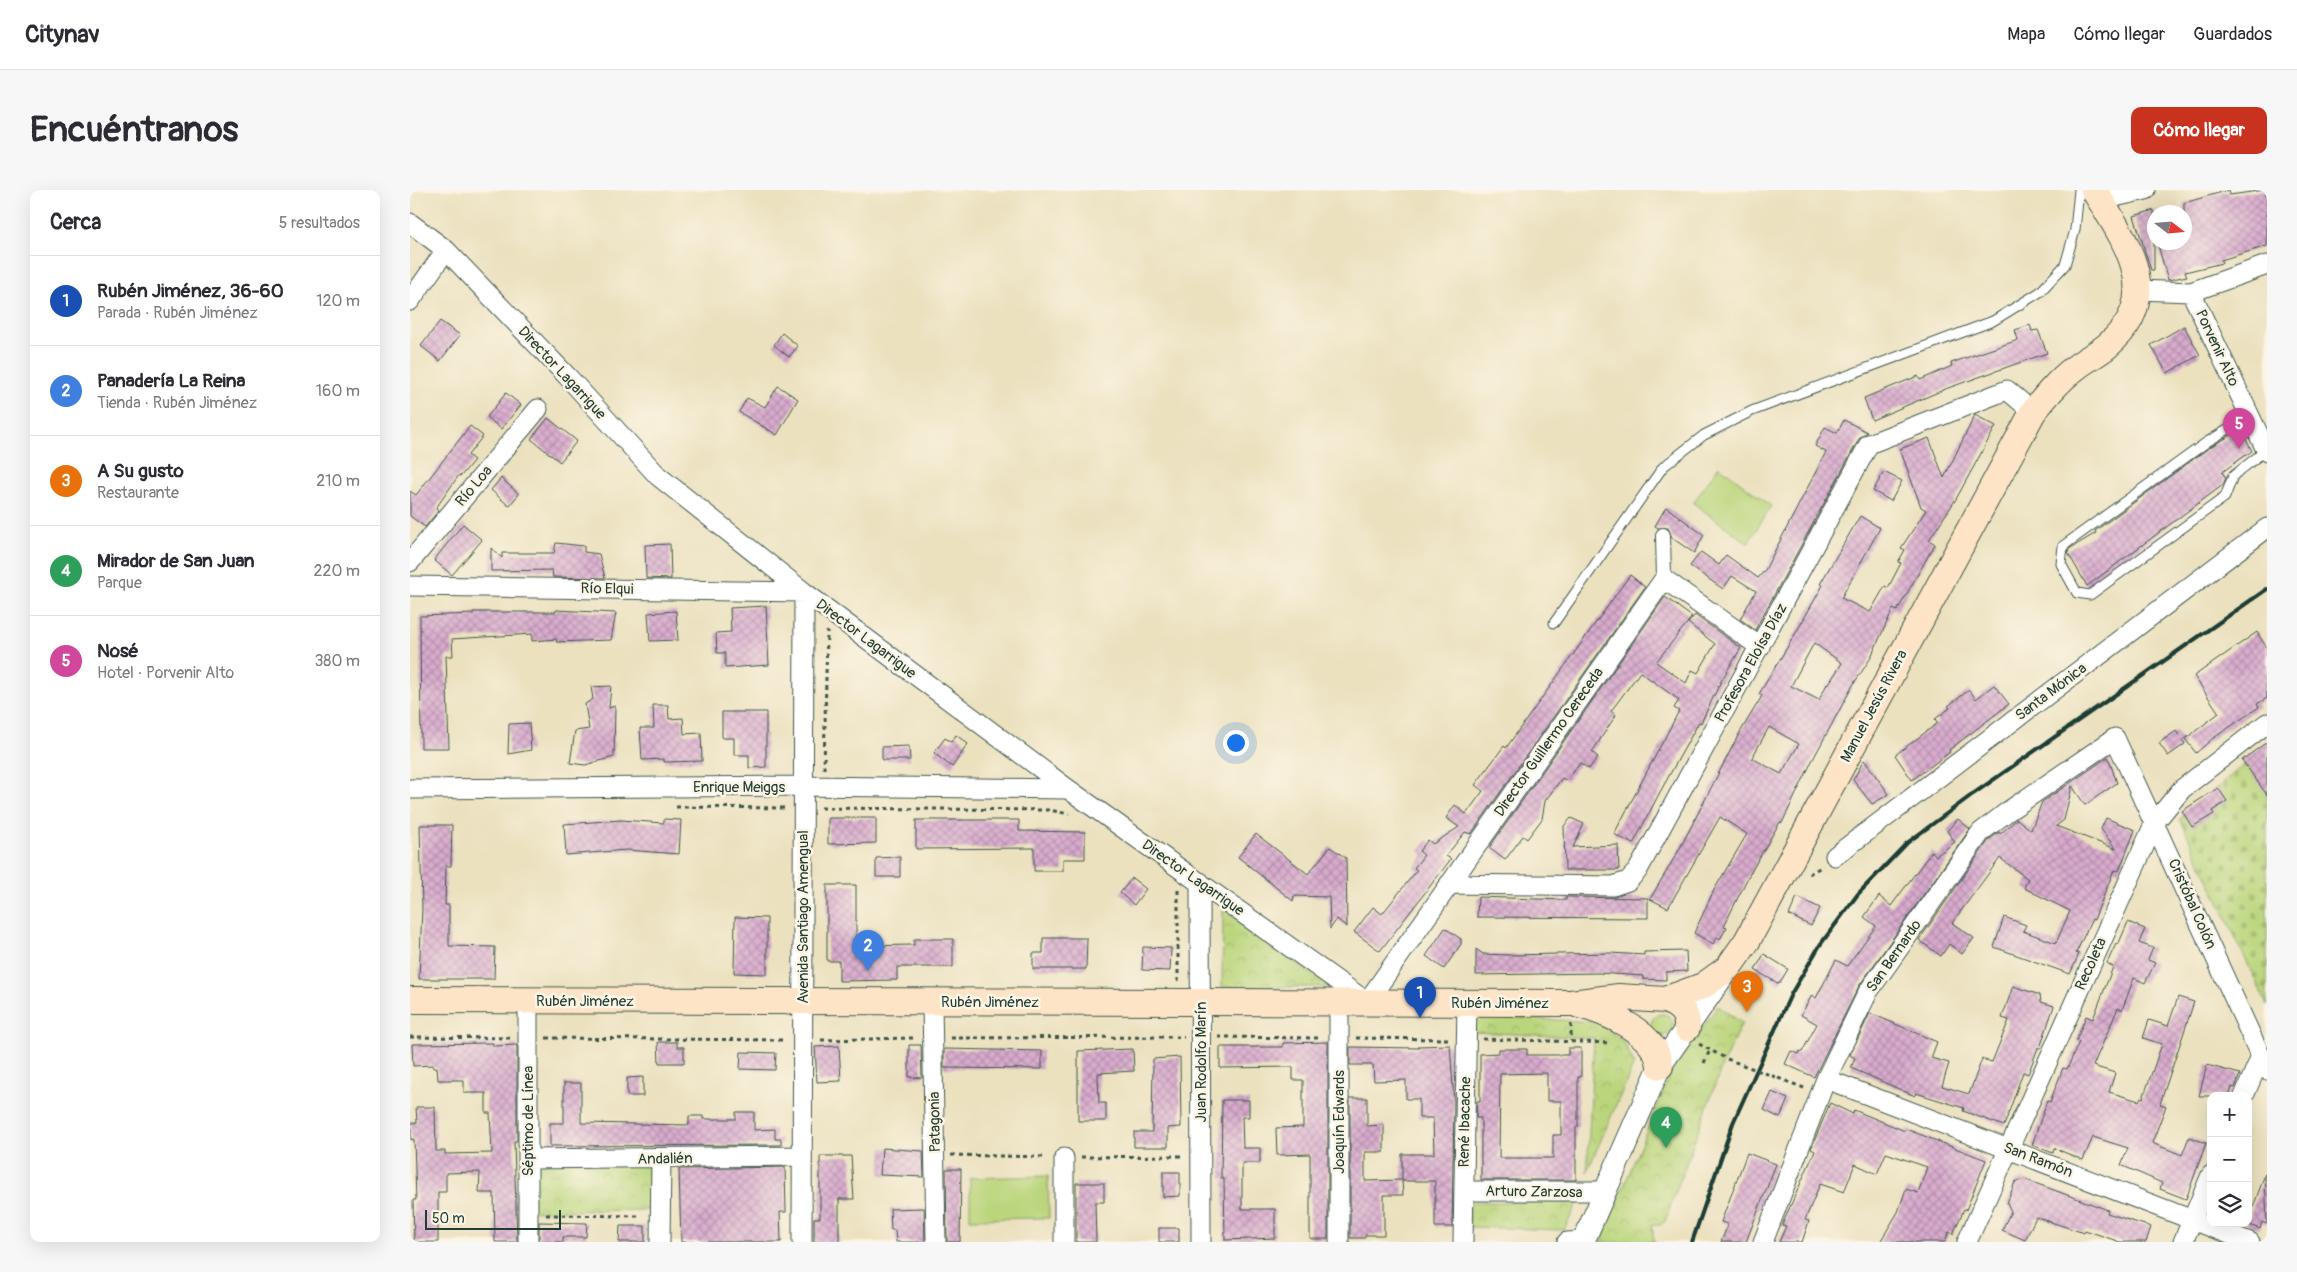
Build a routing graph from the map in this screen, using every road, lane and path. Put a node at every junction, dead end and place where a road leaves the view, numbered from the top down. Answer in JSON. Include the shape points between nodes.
{"nodes":[{"id":1,"x":2146,"y":190,"type":"edge"},
{"id":2,"x":2091,"y":193,"type":"edge"},
{"id":3,"x":410,"y":223,"type":"edge"},
{"id":4,"x":446,"y":250,"type":"junction"},
{"id":5,"x":2267,"y":265,"type":"edge"},
{"id":6,"x":2137,"y":290,"type":"junction"},
{"id":7,"x":2191,"y":292,"type":"junction"},
{"id":8,"x":410,"y":301,"type":"edge"},
{"id":9,"x":538,"y":409,"type":"dead end"},
{"id":10,"x":2033,"y":412,"type":"junction"},
{"id":11,"x":2227,"y":430,"type":"dead end"},
{"id":12,"x":2267,"y":451,"type":"edge"},
{"id":13,"x":2267,"y":528,"type":"edge"},
{"id":14,"x":1663,"y":535,"type":"dead end"},
{"id":15,"x":410,"y":562,"type":"edge"},
{"id":16,"x":1664,"y":579,"type":"junction"},
{"id":17,"x":410,"y":586,"type":"edge"},
{"id":18,"x":804,"y":592,"type":"junction"},
{"id":19,"x":1554,"y":623,"type":"dead end"},
{"id":20,"x":1760,"y":647,"type":"junction"},
{"id":21,"x":2267,"y":723,"type":"edge"},
{"id":22,"x":2115,"y":738,"type":"joint"},
{"id":23,"x":803,"y":786,"type":"junction"},
{"id":24,"x":410,"y":789,"type":"edge"},
{"id":25,"x":1068,"y":789,"type":"junction"},
{"id":26,"x":668,"y":807,"type":"dead end"},
{"id":27,"x":803,"y":808,"type":"junction"},
{"id":28,"x":1075,"y":816,"type":"dead end"},
{"id":29,"x":2155,"y":822,"type":"junction"},
{"id":30,"x":1835,"y":856,"type":"dead end"},
{"id":31,"x":1200,"y":882,"type":"junction"},
{"id":32,"x":1170,"y":883,"type":"dead end"},
{"id":33,"x":1449,"y":884,"type":"junction"},
{"id":34,"x":1728,"y":968,"type":"junction"},
{"id":35,"x":1178,"y":981,"type":"dead end"},
{"id":36,"x":410,"y":1000,"type":"edge"},
{"id":37,"x":1665,"y":1000,"type":"junction"},
{"id":38,"x":528,"y":1001,"type":"junction"},
{"id":39,"x":803,"y":1001,"type":"junction"},
{"id":40,"x":932,"y":1002,"type":"junction"},
{"id":41,"x":1200,"y":1002,"type":"junction"},
{"id":42,"x":1338,"y":1002,"type":"junction"},
{"id":43,"x":1367,"y":1002,"type":"junction"},
{"id":44,"x":1467,"y":1002,"type":"junction"},
{"id":45,"x":1571,"y":1003,"type":"junction"},
{"id":46,"x":1682,"y":1035,"type":"junction"},
{"id":47,"x":410,"y":1037,"type":"edge"},
{"id":48,"x":1201,"y":1037,"type":"junction"},
{"id":49,"x":528,"y":1038,"type":"junction"},
{"id":50,"x":933,"y":1038,"type":"junction"},
{"id":51,"x":1339,"y":1038,"type":"junction"},
{"id":52,"x":1466,"y":1039,"type":"junction"},
{"id":53,"x":803,"y":1040,"type":"junction"},
{"id":54,"x":1650,"y":1042,"type":"junction"},
{"id":55,"x":1616,"y":1045,"type":"dead end"},
{"id":56,"x":1710,"y":1050,"type":"junction"},
{"id":57,"x":1704,"y":1063,"type":"dead end"},
{"id":58,"x":2264,"y":1063,"type":"edge"},
{"id":59,"x":1660,"y":1066,"type":"junction"},
{"id":60,"x":1823,"y":1087,"type":"junction"},
{"id":61,"x":2246,"y":1092,"type":"edge"},
{"id":62,"x":2008,"y":1149,"type":"junction"},
{"id":63,"x":802,"y":1156,"type":"junction"},
{"id":64,"x":1064,"y":1158,"type":"dead end"},
{"id":65,"x":528,"y":1159,"type":"junction"},
{"id":66,"x":661,"y":1159,"type":"junction"},
{"id":67,"x":2208,"y":1182,"type":"edge"},
{"id":68,"x":1464,"y":1191,"type":"junction"},
{"id":69,"x":1605,"y":1191,"type":"junction"},
{"id":70,"x":528,"y":1215,"type":"junction"},
{"id":71,"x":661,"y":1217,"type":"junction"},
{"id":72,"x":2192,"y":1220,"type":"junction"},
{"id":73,"x":528,"y":1242,"type":"edge"},
{"id":74,"x":660,"y":1242,"type":"edge"},
{"id":75,"x":802,"y":1242,"type":"edge"},
{"id":76,"x":936,"y":1242,"type":"edge"},
{"id":77,"x":1064,"y":1242,"type":"edge"},
{"id":78,"x":1201,"y":1242,"type":"edge"},
{"id":79,"x":1339,"y":1242,"type":"edge"},
{"id":80,"x":1463,"y":1242,"type":"edge"},
{"id":81,"x":1578,"y":1242,"type":"edge"},
{"id":82,"x":1763,"y":1242,"type":"edge"},
{"id":83,"x":1967,"y":1242,"type":"edge"},
{"id":84,"x":2182,"y":1242,"type":"edge"},
{"id":85,"x":2250,"y":1242,"type":"edge"}],
"edges":[{"from":1,"to":2,"type":"street"},
{"from":2,"to":6,"type":"main road","name":"Manuel Jesús Rivera","via":[[2132,255],[2137,272]]},
{"from":2,"to":19,"type":"lane","via":[[2065,265],[2040,292],[1993,320],[1752,411],[1704,435],[1663,467]]},
{"from":3,"to":4,"type":"street","name":"Director Lagarrigue"},
{"from":4,"to":8,"type":"street"},
{"from":4,"to":18,"type":"street","name":"Director Lagarrigue","via":[[658,476]]},
{"from":5,"to":7,"type":"street"},
{"from":6,"to":7,"type":"street","name":"Porvenir Alto"},
{"from":6,"to":10,"type":"main road","name":"Manuel Jesús Rivera","via":[[2130,316],[2115,339],[2059,382]]},
{"from":7,"to":12,"type":"street","name":"Porvenir Alto","via":[[2248,419]]},
{"from":9,"to":15,"type":"street","name":"Río Loa"},
{"from":10,"to":20,"type":"street","name":"Profesora Eloísa Díaz","via":[[2007,390],[1869,444]]},
{"from":10,"to":34,"type":"main road","name":"Manuel Jesús Rivera","via":[[1747,941]]},
{"from":11,"to":12,"type":"lane","via":[[2063,546],[2061,564],[2077,592],[2090,595],[2225,497],[2233,476]]},
{"from":13,"to":30,"type":"street","name":"Santa Mónica"},
{"from":14,"to":16,"type":"street"},
{"from":16,"to":20,"type":"street"},
{"from":16,"to":33,"type":"street","name":"Director Guillermo Cereceda"},
{"from":17,"to":18,"type":"street","name":"Río Elqui"},
{"from":18,"to":23,"type":"street","name":"Avenida Santiago Amengual"},
{"from":18,"to":25,"type":"street","name":"Director Lagarrigue"},
{"from":20,"to":33,"type":"street","name":"Profesora Eloísa Díaz","via":[[1638,870],[1628,881],[1613,886]]},
{"from":21,"to":29,"type":"street","name":"Recoleta","via":[[2182,789]]},
{"from":22,"to":29,"type":"street","name":"Cristóbal Colón"},
{"from":22,"to":60,"type":"street","name":"San Bernardo","via":[[1981,832],[1868,992]]},
{"from":23,"to":24,"type":"street","name":"Enrique Meiggs"},
{"from":23,"to":25,"type":"street","name":"Enrique Meiggs"},
{"from":23,"to":27,"type":"street","name":"Avenida Santiago Amengual"},
{"from":25,"to":31,"type":"street","name":"Director Lagarrigue"},
{"from":26,"to":27,"type":"path"},
{"from":27,"to":28,"type":"path","via":[[1049,810]]},
{"from":27,"to":39,"type":"street","name":"Avenida Santiago Amengual"},
{"from":29,"to":58,"type":"street","name":"Cristóbal Colón"},
{"from":29,"to":62,"type":"street","name":"Recoleta"},
{"from":31,"to":41,"type":"street","name":"Juan Rodolfo Marín"},
{"from":31,"to":43,"type":"street","name":"Director Lagarrigue"},
{"from":32,"to":35,"type":"path","via":[[1178,889]]},
{"from":33,"to":43,"type":"street","name":"Director Guillermo Cereceda"},
{"from":34,"to":37,"type":"main road","name":"Rubén Jiménez","via":[[1703,986]]},
{"from":34,"to":46,"type":"street","name":"Manuel Jesús Rivera"},
{"from":36,"to":38,"type":"main road","name":"Rubén Jiménez"},
{"from":37,"to":45,"type":"main road","name":"Rubén Jiménez","via":[[1619,997]]},
{"from":37,"to":46,"type":"main road","via":[[1680,1008],[1685,1015]]},
{"from":38,"to":39,"type":"main road","name":"Rubén Jiménez"},
{"from":38,"to":49,"type":"street","name":"Séptimo de Línea"},
{"from":39,"to":40,"type":"main road","name":"Rubén Jiménez"},
{"from":39,"to":53,"type":"street","name":"Avenida Santiago Amengual"},
{"from":40,"to":41,"type":"main road","name":"Rubén Jiménez"},
{"from":40,"to":50,"type":"street","name":"Patagonia"},
{"from":41,"to":42,"type":"main road","name":"Rubén Jiménez"},
{"from":41,"to":48,"type":"street","name":"Juan Rodolfo Marín"},
{"from":42,"to":43,"type":"main road","name":"Rubén Jiménez"},
{"from":42,"to":51,"type":"street","name":"Joaquín Edwards"},
{"from":43,"to":44,"type":"main road","name":"Rubén Jiménez"},
{"from":44,"to":45,"type":"main road","name":"Rubén Jiménez"},
{"from":44,"to":52,"type":"street","name":"René Ibacache"},
{"from":45,"to":54,"type":"main road","name":"Rubén Jiménez","via":[[1614,1016]]},
{"from":46,"to":54,"type":"main road"},
{"from":46,"to":56,"type":"path"},
{"from":46,"to":59,"type":"street","name":"Manuel Jesús Rivera"},
{"from":47,"to":49,"type":"path"},
{"from":48,"to":50,"type":"path"},
{"from":48,"to":51,"type":"path"},
{"from":48,"to":78,"type":"street","name":"Juan Rodolfo Marín"},
{"from":49,"to":53,"type":"path"},
{"from":49,"to":65,"type":"street","name":"Séptimo de Línea"},
{"from":50,"to":53,"type":"path"},
{"from":50,"to":76,"type":"street","name":"Patagonia"},
{"from":51,"to":52,"type":"path"},
{"from":51,"to":79,"type":"street","name":"Joaquín Edwards"},
{"from":52,"to":55,"type":"path","via":[[1608,1042]]},
{"from":52,"to":68,"type":"street","name":"René Ibacache"},
{"from":53,"to":63,"type":"street","name":"Avenida Santiago Amengual"},
{"from":54,"to":59,"type":"main road"},
{"from":56,"to":57,"type":"path"},
{"from":56,"to":60,"type":"path","bridge":true,"via":[[1778,1078]]},
{"from":58,"to":61,"type":"street"},
{"from":59,"to":69,"type":"street","name":"Manuel Jesús Rivera"},
{"from":60,"to":62,"type":"street","name":"San Ramón"},
{"from":60,"to":82,"type":"street","name":"San Bernardo"},
{"from":62,"to":72,"type":"street","name":"San Ramón"},
{"from":62,"to":83,"type":"street","name":"Recoleta"},
{"from":63,"to":66,"type":"street","name":"Andalién"},
{"from":63,"to":75,"type":"street","name":"Avenida Santiago Amengual"},
{"from":64,"to":77,"type":"street"},
{"from":65,"to":66,"type":"street","name":"Andalién"},
{"from":65,"to":70,"type":"street","name":"Séptimo de Línea"},
{"from":66,"to":71,"type":"street"},
{"from":67,"to":72,"type":"street"},
{"from":68,"to":69,"type":"street","name":"Arturo Zarzosa"},
{"from":68,"to":80,"type":"street","name":"René Ibacache"},
{"from":69,"to":81,"type":"street","name":"Manuel Jesús Rivera"},
{"from":70,"to":71,"type":"path"},
{"from":70,"to":73,"type":"street","name":"Séptimo de Línea"},
{"from":71,"to":74,"type":"street"},
{"from":72,"to":84,"type":"street"},
{"from":72,"to":85,"type":"street","name":"San Ramón"}]}
